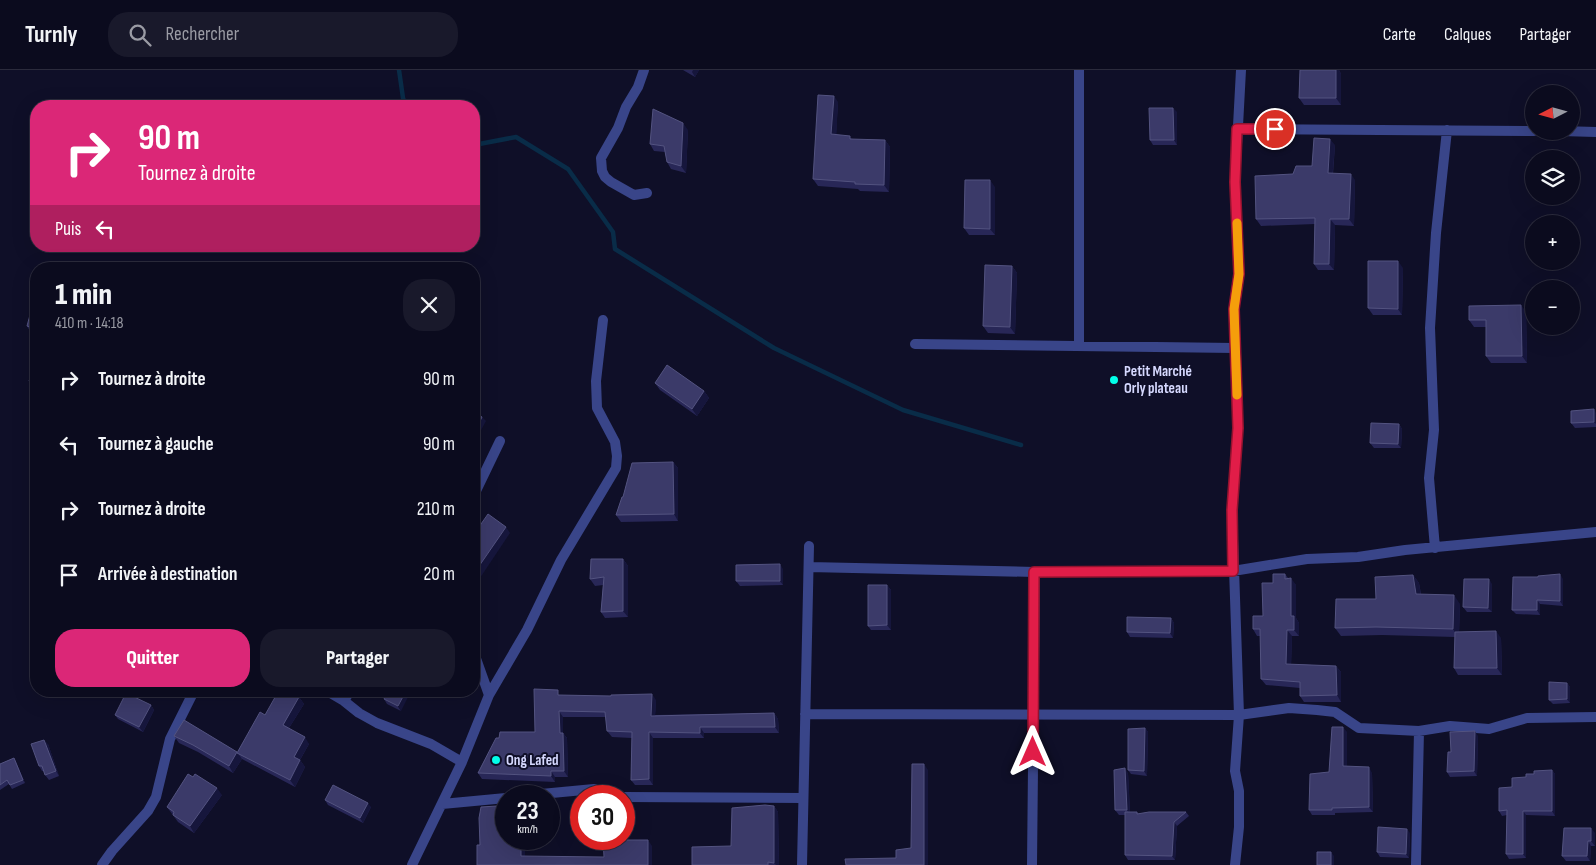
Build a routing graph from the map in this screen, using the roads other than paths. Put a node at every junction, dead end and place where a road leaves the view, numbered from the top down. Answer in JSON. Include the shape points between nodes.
{"nodes":[{"id":1,"x":644,"y":70,"type":"edge"},
{"id":2,"x":1079,"y":70,"type":"edge"},
{"id":3,"x":1242,"y":70,"type":"edge"},
{"id":4,"x":1237,"y":129,"type":"junction"},
{"id":5,"x":1447,"y":130,"type":"junction"},
{"id":6,"x":1525,"y":131,"type":"edge"},
{"id":7,"x":1580,"y":132,"type":"edge"},
{"id":8,"x":1596,"y":132,"type":"edge"},
{"id":9,"x":647,"y":193,"type":"dead end"},
{"id":10,"x":603,"y":320,"type":"dead end"},
{"id":11,"x":915,"y":344,"type":"dead end"},
{"id":12,"x":1079,"y":346,"type":"junction"},
{"id":13,"x":1236,"y":348,"type":"junction"},
{"id":14,"x":500,"y":441,"type":"dead end"},
{"id":15,"x":480,"y":483,"type":"edge"},
{"id":16,"x":1596,"y":532,"type":"edge"},
{"id":17,"x":809,"y":546,"type":"dead end"},
{"id":18,"x":1435,"y":548,"type":"junction"},
{"id":19,"x":808,"y":567,"type":"junction"},
{"id":20,"x":1233,"y":571,"type":"junction"},
{"id":21,"x":1034,"y":572,"type":"junction"},
{"id":22,"x":480,"y":670,"type":"edge"},
{"id":23,"x":489,"y":695,"type":"junction"},
{"id":24,"x":191,"y":697,"type":"edge"},
{"id":25,"x":337,"y":697,"type":"edge"},
{"id":26,"x":346,"y":697,"type":"edge"},
{"id":27,"x":344,"y":701,"type":"junction"},
{"id":28,"x":805,"y":714,"type":"junction"},
{"id":29,"x":1034,"y":715,"type":"junction"},
{"id":30,"x":1238,"y":715,"type":"junction"},
{"id":31,"x":1596,"y":717,"type":"edge"},
{"id":32,"x":1419,"y":731,"type":"junction"},
{"id":33,"x":462,"y":762,"type":"junction"},
{"id":34,"x":635,"y":797,"type":"edge"},
{"id":35,"x":803,"y":798,"type":"junction"},
{"id":36,"x":495,"y":799,"type":"edge"},
{"id":37,"x":442,"y":804,"type":"junction"},
{"id":38,"x":102,"y":865,"type":"edge"},
{"id":39,"x":412,"y":865,"type":"edge"},
{"id":40,"x":802,"y":865,"type":"edge"},
{"id":41,"x":1032,"y":865,"type":"edge"},
{"id":42,"x":1235,"y":865,"type":"edge"},
{"id":43,"x":1416,"y":865,"type":"edge"}],
"edges":[{"from":1,"to":9,"type":"street","via":[[600,165],[611,182],[634,195]]},
{"from":2,"to":12,"type":"street"},
{"from":3,"to":4,"type":"street"},
{"from":4,"to":5,"type":"street"},
{"from":4,"to":13,"type":"street","via":[[1235,182],[1239,274],[1234,309]]},
{"from":5,"to":6,"type":"street"},
{"from":5,"to":18,"type":"street","via":[[1430,328],[1434,430],[1429,478]]},
{"from":7,"to":8,"type":"street"},
{"from":10,"to":23,"type":"street","via":[[596,381],[597,408],[615,442],[616,468],[560,560],[527,630]]},
{"from":11,"to":12,"type":"street"},
{"from":12,"to":13,"type":"street"},
{"from":13,"to":20,"type":"street","via":[[1238,428],[1232,510]]},
{"from":14,"to":15,"type":"street"},
{"from":16,"to":18,"type":"street"},
{"from":17,"to":19,"type":"street"},
{"from":18,"to":20,"type":"street","via":[[1307,559]]},
{"from":19,"to":21,"type":"street"},
{"from":19,"to":28,"type":"street"},
{"from":20,"to":21,"type":"street"},
{"from":20,"to":30,"type":"street"},
{"from":21,"to":29,"type":"street"},
{"from":22,"to":23,"type":"street"},
{"from":23,"to":33,"type":"street"},
{"from":24,"to":38,"type":"street","via":[[170,739],[156,797]]},
{"from":25,"to":27,"type":"street"},
{"from":26,"to":27,"type":"street"},
{"from":27,"to":33,"type":"street","via":[[377,723],[431,744]]},
{"from":28,"to":29,"type":"street"},
{"from":28,"to":35,"type":"street"},
{"from":29,"to":30,"type":"street"},
{"from":29,"to":41,"type":"street"},
{"from":30,"to":32,"type":"street","via":[[1289,708],[1318,710],[1335,712],[1359,728]]},
{"from":30,"to":42,"type":"street","via":[[1235,771],[1239,790],[1239,827]]},
{"from":31,"to":32,"type":"street","via":[[1527,718],[1489,729],[1450,726]]},
{"from":32,"to":43,"type":"street"},
{"from":33,"to":37,"type":"street"},
{"from":34,"to":35,"type":"street"},
{"from":35,"to":40,"type":"street"},
{"from":36,"to":37,"type":"street"},
{"from":37,"to":39,"type":"street"}]}
